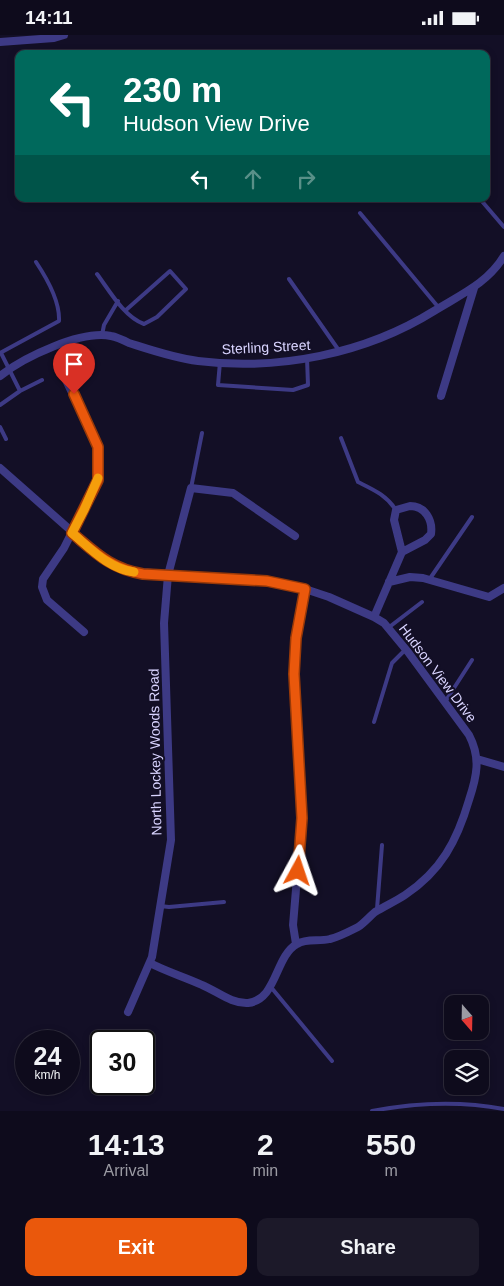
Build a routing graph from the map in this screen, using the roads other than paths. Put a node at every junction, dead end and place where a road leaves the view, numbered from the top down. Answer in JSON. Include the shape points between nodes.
{"nodes":[{"id":1,"x":64,"y":35,"type":"edge"},
{"id":2,"x":0,"y":42,"type":"edge"},
{"id":3,"x":483,"y":202,"type":"edge"},
{"id":4,"x":360,"y":213,"type":"dead end"},
{"id":5,"x":504,"y":227,"type":"edge"},
{"id":6,"x":504,"y":256,"type":"edge"},
{"id":7,"x":36,"y":262,"type":"dead end"},
{"id":8,"x":97,"y":274,"type":"dead end"},
{"id":9,"x":289,"y":279,"type":"dead end"},
{"id":10,"x":474,"y":288,"type":"junction"},
{"id":11,"x":118,"y":301,"type":"junction"},
{"id":12,"x":439,"y":308,"type":"junction"},
{"id":13,"x":126,"y":310,"type":"junction"},
{"id":14,"x":98,"y":335,"type":"junction"},
{"id":15,"x":340,"y":352,"type":"junction"},
{"id":16,"x":0,"y":353,"type":"edge"},
{"id":17,"x":307,"y":358,"type":"junction"},
{"id":18,"x":220,"y":362,"type":"junction"},
{"id":19,"x":8,"y":370,"type":"junction"},
{"id":20,"x":0,"y":376,"type":"edge"},
{"id":21,"x":65,"y":378,"type":"dead end"},
{"id":22,"x":42,"y":380,"type":"dead end"},
{"id":23,"x":20,"y":391,"type":"junction"},
{"id":24,"x":441,"y":395,"type":"dead end"},
{"id":25,"x":0,"y":405,"type":"edge"},
{"id":26,"x":0,"y":427,"type":"edge"},
{"id":27,"x":202,"y":433,"type":"dead end"},
{"id":28,"x":341,"y":438,"type":"dead end"},
{"id":29,"x":6,"y":439,"type":"dead end"},
{"id":30,"x":0,"y":468,"type":"edge"},
{"id":31,"x":191,"y":488,"type":"junction"},
{"id":32,"x":396,"y":510,"type":"junction"},
{"id":33,"x":472,"y":517,"type":"dead end"},
{"id":34,"x":72,"y":533,"type":"junction"},
{"id":35,"x":295,"y":536,"type":"dead end"},
{"id":36,"x":402,"y":552,"type":"junction"},
{"id":37,"x":168,"y":575,"type":"junction"},
{"id":38,"x":429,"y":580,"type":"junction"},
{"id":39,"x":389,"y":581,"type":"junction"},
{"id":40,"x":504,"y":588,"type":"edge"},
{"id":41,"x":305,"y":589,"type":"junction"},
{"id":42,"x":422,"y":601,"type":"dead end"},
{"id":43,"x":374,"y":617,"type":"junction"},
{"id":44,"x":388,"y":628,"type":"junction"},
{"id":45,"x":84,"y":632,"type":"dead end"},
{"id":46,"x":406,"y":649,"type":"junction"},
{"id":47,"x":472,"y":661,"type":"dead end"},
{"id":48,"x":445,"y":703,"type":"junction"},
{"id":49,"x":374,"y":722,"type":"dead end"},
{"id":50,"x":478,"y":759,"type":"junction"},
{"id":51,"x":504,"y":767,"type":"edge"},
{"id":52,"x":382,"y":845,"type":"dead end"},
{"id":53,"x":224,"y":902,"type":"dead end"},
{"id":54,"x":160,"y":906,"type":"junction"},
{"id":55,"x":377,"y":911,"type":"junction"},
{"id":56,"x":296,"y":944,"type":"junction"},
{"id":57,"x":150,"y":963,"type":"junction"},
{"id":58,"x":270,"y":985,"type":"junction"},
{"id":59,"x":128,"y":1012,"type":"dead end"},
{"id":60,"x":332,"y":1061,"type":"dead end"},
{"id":61,"x":462,"y":1105,"type":"junction"},
{"id":62,"x":504,"y":1109,"type":"edge"},
{"id":63,"x":372,"y":1111,"type":"edge"},
{"id":64,"x":462,"y":1111,"type":"edge"}],
"edges":[{"from":1,"to":2,"type":"street"},
{"from":3,"to":5,"type":"lane"},
{"from":4,"to":12,"type":"lane"},
{"from":6,"to":10,"type":"street","name":"Sterling Street"},
{"from":7,"to":16,"type":"lane","via":[[46,280],[59,321]]},
{"from":8,"to":11,"type":"lane"},
{"from":9,"to":15,"type":"lane"},
{"from":10,"to":12,"type":"street","name":"Sterling Street"},
{"from":10,"to":24,"type":"street"},
{"from":11,"to":13,"type":"lane"},
{"from":11,"to":14,"type":"lane"},
{"from":12,"to":15,"type":"street","name":"Sterling Street","via":[[403,328]]},
{"from":13,"to":13,"type":"lane","via":[[139,322],[149,323],[186,289],[170,271]]},
{"from":14,"to":18,"type":"street","name":"Sterling Street","via":[[113,336],[171,356]]},
{"from":14,"to":19,"type":"street","via":[[62,343]]},
{"from":15,"to":17,"type":"street","name":"Sterling Street"},
{"from":16,"to":19,"type":"lane"},
{"from":17,"to":18,"type":"street","name":"Sterling Street"},
{"from":17,"to":18,"type":"lane","via":[[308,385],[293,390],[218,385]]},
{"from":19,"to":20,"type":"street"},
{"from":19,"to":23,"type":"lane"},
{"from":21,"to":34,"type":"street","via":[[98,447],[98,480]]},
{"from":22,"to":23,"type":"lane"},
{"from":23,"to":25,"type":"lane"},
{"from":26,"to":29,"type":"lane"},
{"from":27,"to":31,"type":"lane"},
{"from":28,"to":32,"type":"lane","via":[[358,483],[389,499]]},
{"from":30,"to":34,"type":"street","name":"Hudson View Drive"},
{"from":31,"to":35,"type":"street","via":[[233,493]]},
{"from":31,"to":37,"type":"street","name":"North Lockey Woods Road"},
{"from":32,"to":36,"type":"street","via":[[394,520]]},
{"from":32,"to":36,"type":"street","via":[[420,507],[431,525],[431,534],[425,540]]},
{"from":33,"to":38,"type":"lane"},
{"from":34,"to":37,"type":"street","name":"Hudson View Drive","via":[[117,567],[143,574]]},
{"from":34,"to":45,"type":"street","via":[[43,579],[43,593]]},
{"from":36,"to":39,"type":"street"},
{"from":37,"to":41,"type":"street","name":"Hudson View Drive","via":[[267,581]]},
{"from":37,"to":54,"type":"street","name":"North Lockey Woods Road","via":[[164,623],[172,827]]},
{"from":38,"to":39,"type":"street","via":[[410,577]]},
{"from":38,"to":40,"type":"street","via":[[489,597]]},
{"from":39,"to":43,"type":"street"},
{"from":41,"to":43,"type":"street","name":"Hudson View Drive"},
{"from":41,"to":56,"type":"street","via":[[296,638],[294,674],[302,818],[293,925]]},
{"from":42,"to":44,"type":"lane"},
{"from":43,"to":44,"type":"street","name":"Hudson View Drive"},
{"from":44,"to":46,"type":"street","name":"Hudson View Drive"},
{"from":46,"to":48,"type":"street","name":"Hudson View Drive"},
{"from":46,"to":49,"type":"lane","via":[[392,663]]},
{"from":47,"to":48,"type":"lane"},
{"from":48,"to":50,"type":"street","name":"Hudson View Drive","via":[[469,735]]},
{"from":50,"to":51,"type":"street"},
{"from":50,"to":55,"type":"street","name":"Hudson View Drive","via":[[475,783],[465,815],[447,854],[406,895]]},
{"from":52,"to":55,"type":"lane"},
{"from":53,"to":54,"type":"lane"},
{"from":54,"to":57,"type":"street","name":"North Lockey Woods Road"},
{"from":55,"to":56,"type":"street","name":"Hudson View Drive","via":[[360,926],[331,939]]},
{"from":56,"to":58,"type":"street"},
{"from":57,"to":58,"type":"street","via":[[231,1000],[251,1001],[267,991]]},
{"from":57,"to":59,"type":"street","name":"North Lockey Woods Road"},
{"from":58,"to":60,"type":"lane"},
{"from":61,"to":62,"type":"lane"},
{"from":61,"to":63,"type":"lane"},
{"from":61,"to":64,"type":"lane"}]}
